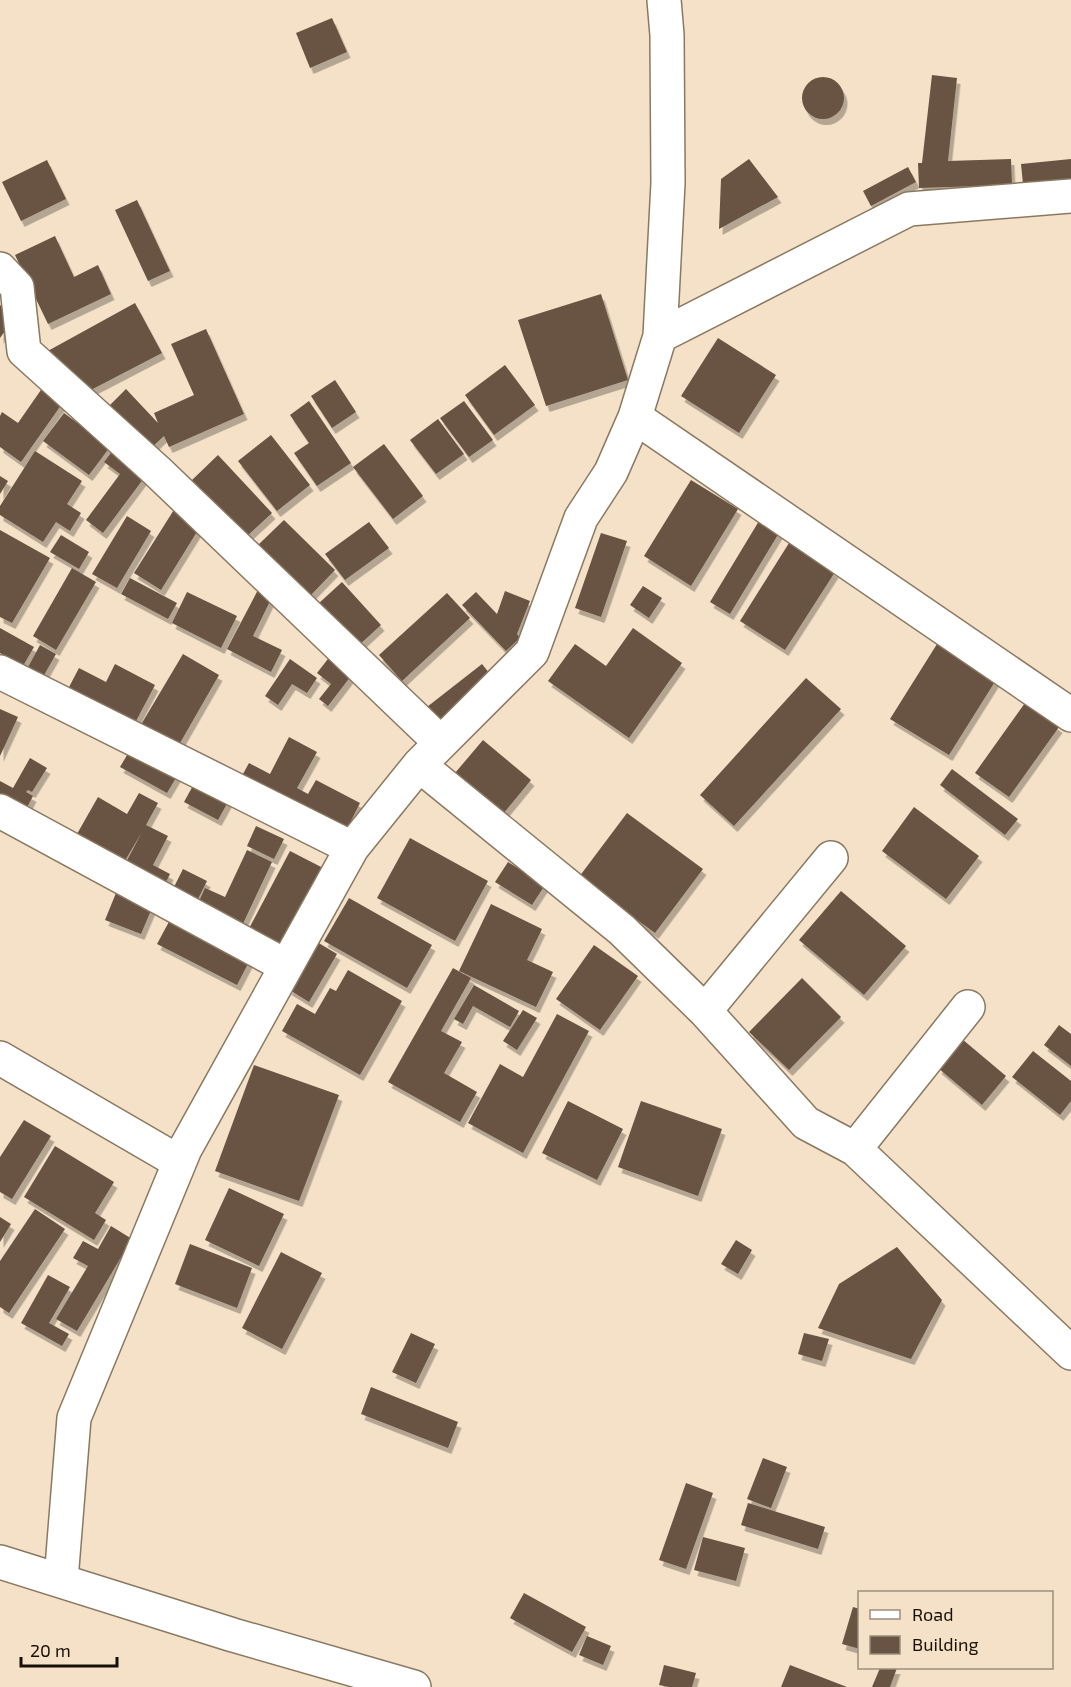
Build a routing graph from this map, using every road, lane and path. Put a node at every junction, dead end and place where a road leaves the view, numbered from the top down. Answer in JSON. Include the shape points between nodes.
{"nodes":[{"id":1,"x":664,"y":0,"type":"edge"},
{"id":2,"x":1071,"y":196,"type":"edge"},
{"id":3,"x":0,"y":270,"type":"edge"},
{"id":4,"x":660,"y":336,"type":"junction"},
{"id":5,"x":635,"y":417,"type":"junction"},
{"id":6,"x":0,"y":672,"type":"edge"},
{"id":7,"x":1071,"y":715,"type":"edge"},
{"id":8,"x":430,"y":754,"type":"junction"},
{"id":9,"x":0,"y":811,"type":"edge"},
{"id":10,"x":352,"y":848,"type":"junction"},
{"id":11,"x":831,"y":858,"type":"dead end"},
{"id":12,"x":286,"y":966,"type":"junction"},
{"id":13,"x":968,"y":1007,"type":"dead end"},
{"id":14,"x":705,"y":1011,"type":"junction"},
{"id":15,"x":0,"y":1058,"type":"edge"},
{"id":16,"x":855,"y":1149,"type":"junction"},
{"id":17,"x":179,"y":1162,"type":"junction"},
{"id":18,"x":1071,"y":1353,"type":"edge"},
{"id":19,"x":0,"y":1562,"type":"edge"},
{"id":20,"x":61,"y":1580,"type":"junction"},
{"id":21,"x":414,"y":1687,"type":"edge"}],
"edges":[{"from":1,"to":4,"type":"street","via":[[668,183]]},
{"from":2,"to":4,"type":"street","via":[[909,209]]},
{"from":3,"to":8,"type":"street","via":[[16,287],[24,351],[158,471]]},
{"from":4,"to":5,"type":"street"},
{"from":5,"to":7,"type":"street"},
{"from":5,"to":8,"type":"street","via":[[611,472],[580,518],[532,652]]},
{"from":6,"to":10,"type":"street"},
{"from":8,"to":10,"type":"street"},
{"from":8,"to":14,"type":"street"},
{"from":9,"to":12,"type":"street"},
{"from":10,"to":12,"type":"street"},
{"from":11,"to":14,"type":"street"},
{"from":12,"to":17,"type":"street"},
{"from":13,"to":16,"type":"street"},
{"from":14,"to":16,"type":"street","via":[[806,1123]]},
{"from":15,"to":17,"type":"street"},
{"from":16,"to":18,"type":"street"},
{"from":17,"to":20,"type":"street","via":[[74,1418]]},
{"from":19,"to":20,"type":"street"},
{"from":20,"to":21,"type":"street"}]}
